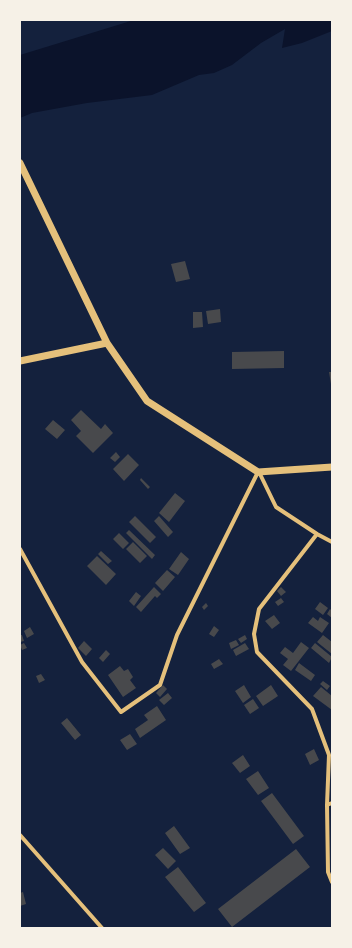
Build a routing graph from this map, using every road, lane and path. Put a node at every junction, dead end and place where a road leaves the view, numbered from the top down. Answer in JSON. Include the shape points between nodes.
{"nodes":[{"id":1,"x":20,"y":163,"type":"edge"},
{"id":2,"x":107,"y":343,"type":"junction"},
{"id":3,"x":20,"y":361,"type":"edge"},
{"id":4,"x":332,"y":467,"type":"edge"},
{"id":5,"x":258,"y":472,"type":"junction"},
{"id":6,"x":317,"y":534,"type":"junction"},
{"id":7,"x":332,"y":542,"type":"edge"},
{"id":8,"x":20,"y":549,"type":"edge"},
{"id":9,"x":332,"y":803,"type":"edge"},
{"id":10,"x":327,"y":805,"type":"junction"},
{"id":11,"x":20,"y":835,"type":"edge"},
{"id":12,"x":332,"y":882,"type":"edge"},
{"id":13,"x":102,"y":928,"type":"edge"}],
"edges":[{"from":1,"to":2,"type":"street"},
{"from":2,"to":3,"type":"street"},
{"from":2,"to":5,"type":"street","via":[[148,401]]},
{"from":4,"to":5,"type":"street"},
{"from":5,"to":6,"type":"street","via":[[276,507]]},
{"from":5,"to":8,"type":"street","via":[[177,635],[160,685],[121,712],[82,662]]},
{"from":6,"to":7,"type":"street"},
{"from":6,"to":10,"type":"street","via":[[259,609],[254,634],[257,652],[312,709],[329,755]]},
{"from":9,"to":10,"type":"street"},
{"from":10,"to":12,"type":"street","via":[[328,872]]},
{"from":11,"to":13,"type":"street"}]}
